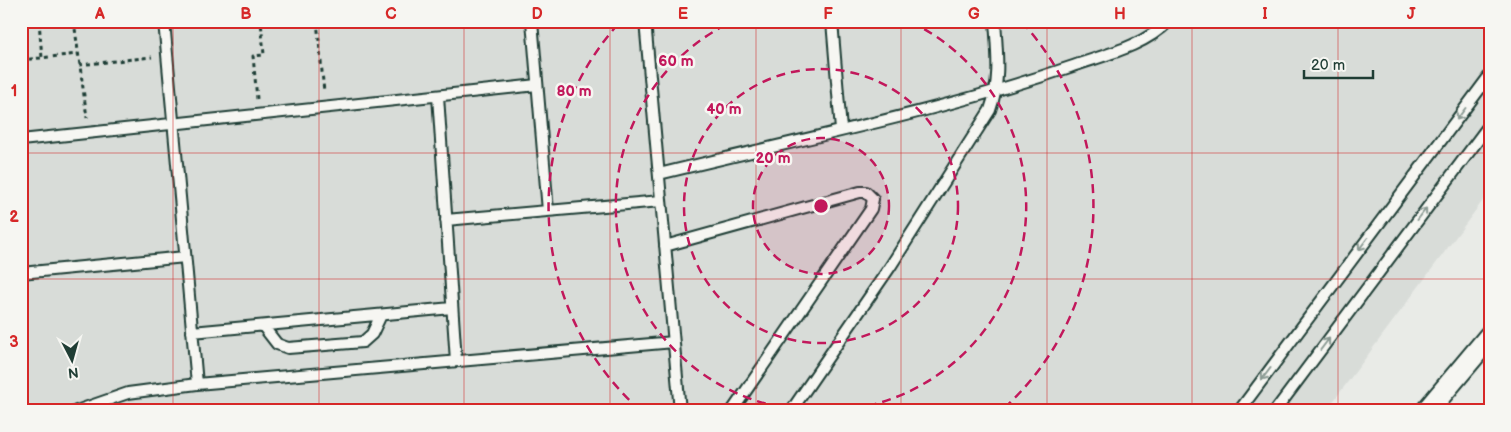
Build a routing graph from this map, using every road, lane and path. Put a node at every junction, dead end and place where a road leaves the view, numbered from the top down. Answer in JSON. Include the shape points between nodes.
{"nodes":[{"id":1,"x":30,"y":21,"type":"edge"},
{"id":2,"x":39,"y":21,"type":"edge"},
{"id":3,"x":74,"y":21,"type":"edge"},
{"id":4,"x":164,"y":21,"type":"edge"},
{"id":5,"x":261,"y":21,"type":"edge"},
{"id":6,"x":317,"y":21,"type":"edge"},
{"id":7,"x":532,"y":21,"type":"edge"},
{"id":8,"x":645,"y":21,"type":"edge"},
{"id":9,"x":832,"y":21,"type":"edge"},
{"id":10,"x":995,"y":21,"type":"edge"},
{"id":11,"x":1169,"y":21,"type":"edge"},
{"id":12,"x":21,"y":22,"type":"edge"},
{"id":13,"x":78,"y":54,"type":"junction"},
{"id":14,"x":167,"y":55,"type":"junction"},
{"id":15,"x":42,"y":58,"type":"junction"},
{"id":16,"x":21,"y":60,"type":"edge"},
{"id":17,"x":79,"y":65,"type":"junction"},
{"id":18,"x":1490,"y":75,"type":"edge"},
{"id":19,"x":537,"y":85,"type":"junction"},
{"id":20,"x":996,"y":92,"type":"junction"},
{"id":21,"x":438,"y":96,"type":"junction"},
{"id":22,"x":325,"y":108,"type":"junction"},
{"id":23,"x":259,"y":115,"type":"junction"},
{"id":24,"x":174,"y":124,"type":"junction"},
{"id":25,"x":1490,"y":124,"type":"edge"},
{"id":26,"x":841,"y":130,"type":"junction"},
{"id":27,"x":89,"y":133,"type":"junction"},
{"id":28,"x":21,"y":140,"type":"edge"},
{"id":29,"x":659,"y":174,"type":"junction"},
{"id":30,"x":661,"y":201,"type":"junction"},
{"id":31,"x":548,"y":211,"type":"junction"},
{"id":32,"x":446,"y":220,"type":"junction"},
{"id":33,"x":665,"y":246,"type":"junction"},
{"id":34,"x":185,"y":256,"type":"junction"},
{"id":35,"x":21,"y":273,"type":"edge"},
{"id":36,"x":452,"y":308,"type":"junction"},
{"id":37,"x":382,"y":315,"type":"junction"},
{"id":38,"x":264,"y":326,"type":"junction"},
{"id":39,"x":192,"y":332,"type":"junction"},
{"id":40,"x":1490,"y":336,"type":"edge"},
{"id":41,"x":674,"y":342,"type":"junction"},
{"id":42,"x":456,"y":361,"type":"junction"},
{"id":43,"x":197,"y":384,"type":"junction"},
{"id":44,"x":76,"y":411,"type":"edge"},
{"id":45,"x":680,"y":411,"type":"edge"},
{"id":46,"x":732,"y":411,"type":"edge"},
{"id":47,"x":791,"y":411,"type":"edge"},
{"id":48,"x":1238,"y":411,"type":"edge"},
{"id":49,"x":1275,"y":411,"type":"edge"},
{"id":50,"x":1427,"y":411,"type":"edge"}],
"edges":[{"from":1,"to":12,"type":"path"},
{"from":2,"to":15,"type":"path"},
{"from":3,"to":13,"type":"path"},
{"from":4,"to":14,"type":"lane"},
{"from":5,"to":23,"type":"path","via":[[264,54],[253,56]]},
{"from":6,"to":22,"type":"path"},
{"from":7,"to":19,"type":"lane"},
{"from":8,"to":29,"type":"lane"},
{"from":9,"to":26,"type":"lane"},
{"from":10,"to":20,"type":"lane"},
{"from":11,"to":20,"type":"lane","via":[[1144,39],[1122,49]]},
{"from":13,"to":15,"type":"path"},
{"from":13,"to":17,"type":"path"},
{"from":14,"to":17,"type":"path"},
{"from":14,"to":24,"type":"lane"},
{"from":15,"to":16,"type":"path"},
{"from":17,"to":27,"type":"path"},
{"from":18,"to":48,"type":"lane","one_way":true},
{"from":19,"to":21,"type":"lane"},
{"from":19,"to":31,"type":"lane"},
{"from":20,"to":26,"type":"lane"},
{"from":20,"to":47,"type":"lane","via":[[990,110],[890,267]]},
{"from":21,"to":22,"type":"lane"},
{"from":21,"to":32,"type":"lane"},
{"from":22,"to":23,"type":"lane"},
{"from":23,"to":24,"type":"lane"},
{"from":24,"to":27,"type":"lane"},
{"from":24,"to":34,"type":"lane"},
{"from":49,"to":25,"type":"lane","one_way":true},
{"from":26,"to":29,"type":"lane"},
{"from":27,"to":28,"type":"lane"},
{"from":29,"to":30,"type":"lane"},
{"from":30,"to":31,"type":"lane"},
{"from":30,"to":33,"type":"lane"},
{"from":31,"to":32,"type":"lane"},
{"from":32,"to":36,"type":"lane"},
{"from":33,"to":41,"type":"lane"},
{"from":33,"to":46,"type":"lane","via":[[860,192],[870,195],[873,200],[871,209]]},
{"from":34,"to":35,"type":"lane"},
{"from":34,"to":39,"type":"lane"},
{"from":36,"to":37,"type":"lane"},
{"from":36,"to":42,"type":"lane"},
{"from":37,"to":38,"type":"lane"},
{"from":37,"to":38,"type":"lane","via":[[368,339],[344,344],[282,348]]},
{"from":38,"to":39,"type":"lane"},
{"from":39,"to":43,"type":"lane"},
{"from":40,"to":50,"type":"street"},
{"from":41,"to":42,"type":"lane"},
{"from":41,"to":45,"type":"lane"},
{"from":42,"to":43,"type":"lane"},
{"from":43,"to":44,"type":"lane","via":[[128,394]]}]}
